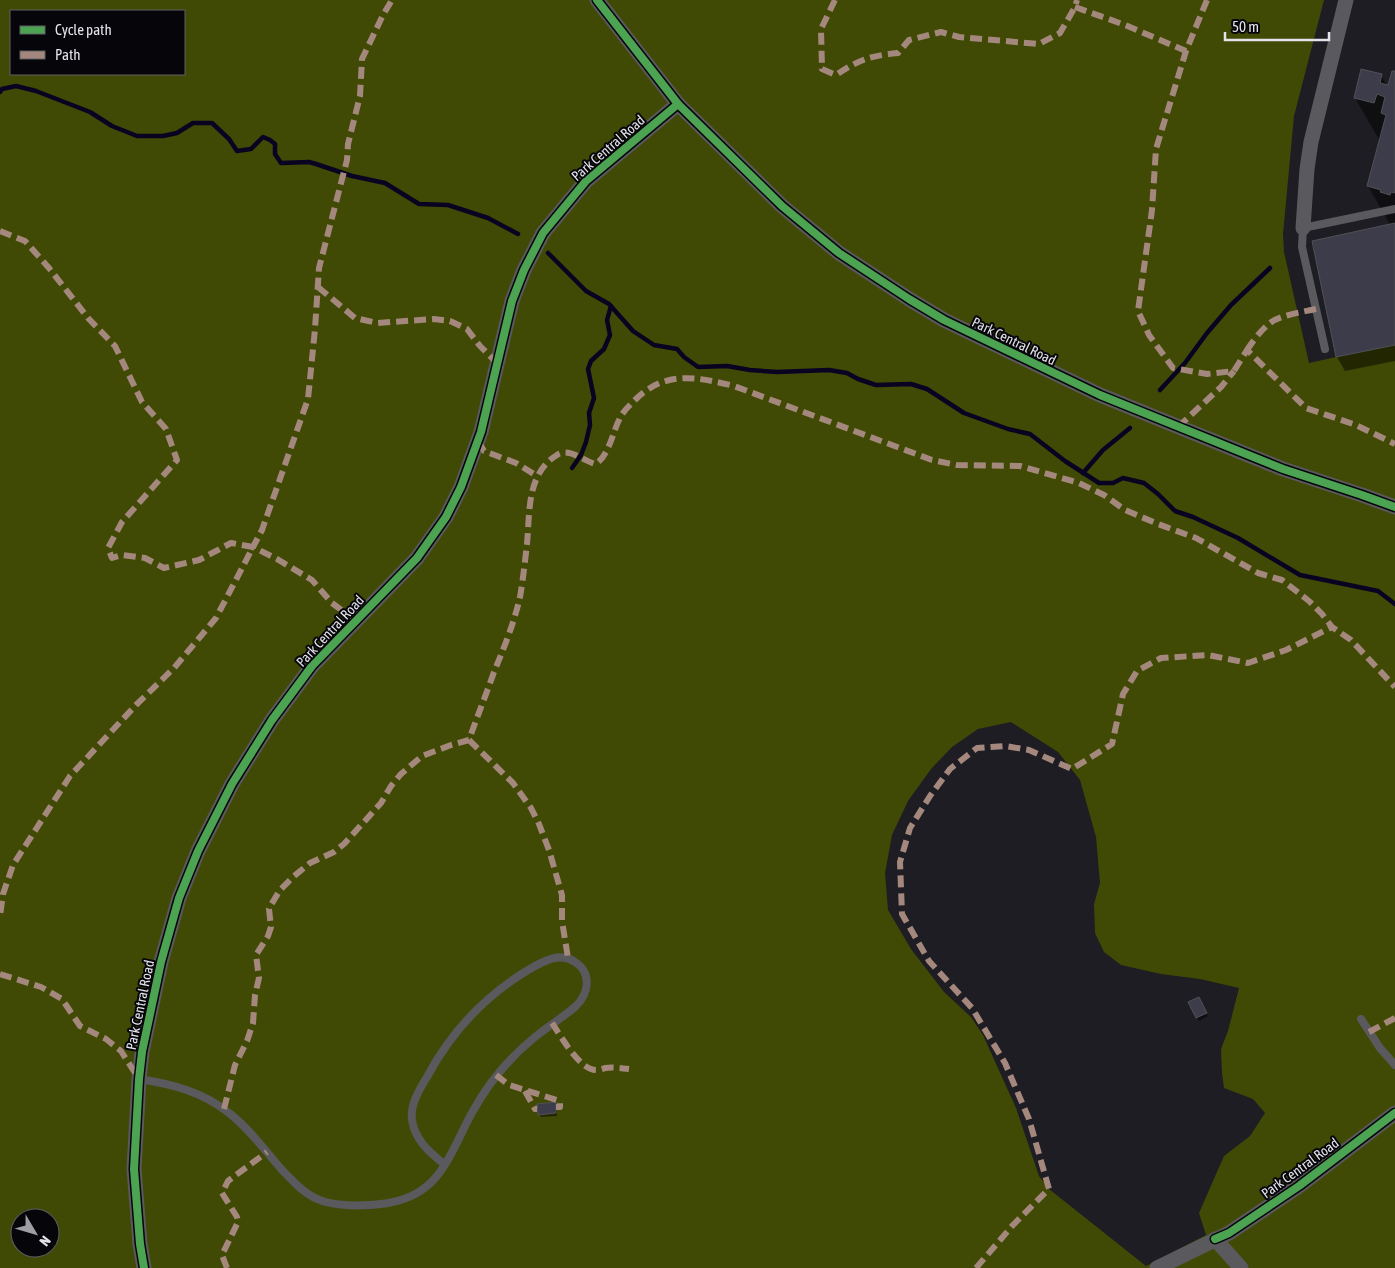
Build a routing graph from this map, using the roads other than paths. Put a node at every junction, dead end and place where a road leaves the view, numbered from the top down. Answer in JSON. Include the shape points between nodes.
{"nodes":[{"id":1,"x":597,"y":0,"type":"edge"},
{"id":2,"x":1346,"y":0,"type":"edge"},
{"id":3,"x":678,"y":104,"type":"junction"},
{"id":4,"x":1395,"y":209,"type":"edge"},
{"id":5,"x":1303,"y":228,"type":"junction"},
{"id":6,"x":1325,"y":349,"type":"dead end"},
{"id":7,"x":1395,"y":507,"type":"edge"},
{"id":8,"x":1361,"y":1019,"type":"dead end"},
{"id":9,"x":1395,"y":1065,"type":"edge"},
{"id":10,"x":139,"y":1079,"type":"junction"},
{"id":11,"x":1395,"y":1113,"type":"edge"},
{"id":12,"x":444,"y":1164,"type":"junction"},
{"id":13,"x":1216,"y":1239,"type":"junction"},
{"id":14,"x":144,"y":1268,"type":"edge"},
{"id":15,"x":1157,"y":1268,"type":"edge"},
{"id":16,"x":1241,"y":1268,"type":"edge"}],
"edges":[{"from":1,"to":3,"type":"street","name":"Park Central Road"},
{"from":2,"to":5,"type":"street","via":[[1311,142]]},
{"from":3,"to":7,"type":"street","name":"Park Central Road","via":[[782,206],[839,253],[944,320],[1100,396],[1283,469]]},
{"from":3,"to":10,"type":"street","name":"Park Central Road","via":[[586,181],[543,233],[512,301],[481,432],[462,487],[446,517],[417,558],[312,666],[272,720],[232,784],[198,851],[180,898],[161,962]]},
{"from":4,"to":5,"type":"lane"},
{"from":5,"to":6,"type":"lane","via":[[1302,247]]},
{"from":8,"to":9,"type":"lane"},
{"from":10,"to":12,"type":"lane","via":[[187,1090],[214,1102],[245,1128],[298,1186],[319,1200],[351,1206],[397,1200],[429,1185]]},
{"from":10,"to":14,"type":"street","name":"Park Central Road","via":[[134,1169]]},
{"from":11,"to":13,"type":"street","name":"Park Central Road","via":[[1299,1186]]},
{"from":12,"to":12,"type":"lane","via":[[482,1095],[501,1069],[582,999],[588,981],[584,970],[575,962],[563,957],[549,959],[506,984],[467,1018],[433,1065],[414,1104],[412,1121],[420,1142]]},
{"from":13,"to":15,"type":"street","name":"Park Central Road"},
{"from":13,"to":16,"type":"street"}]}
